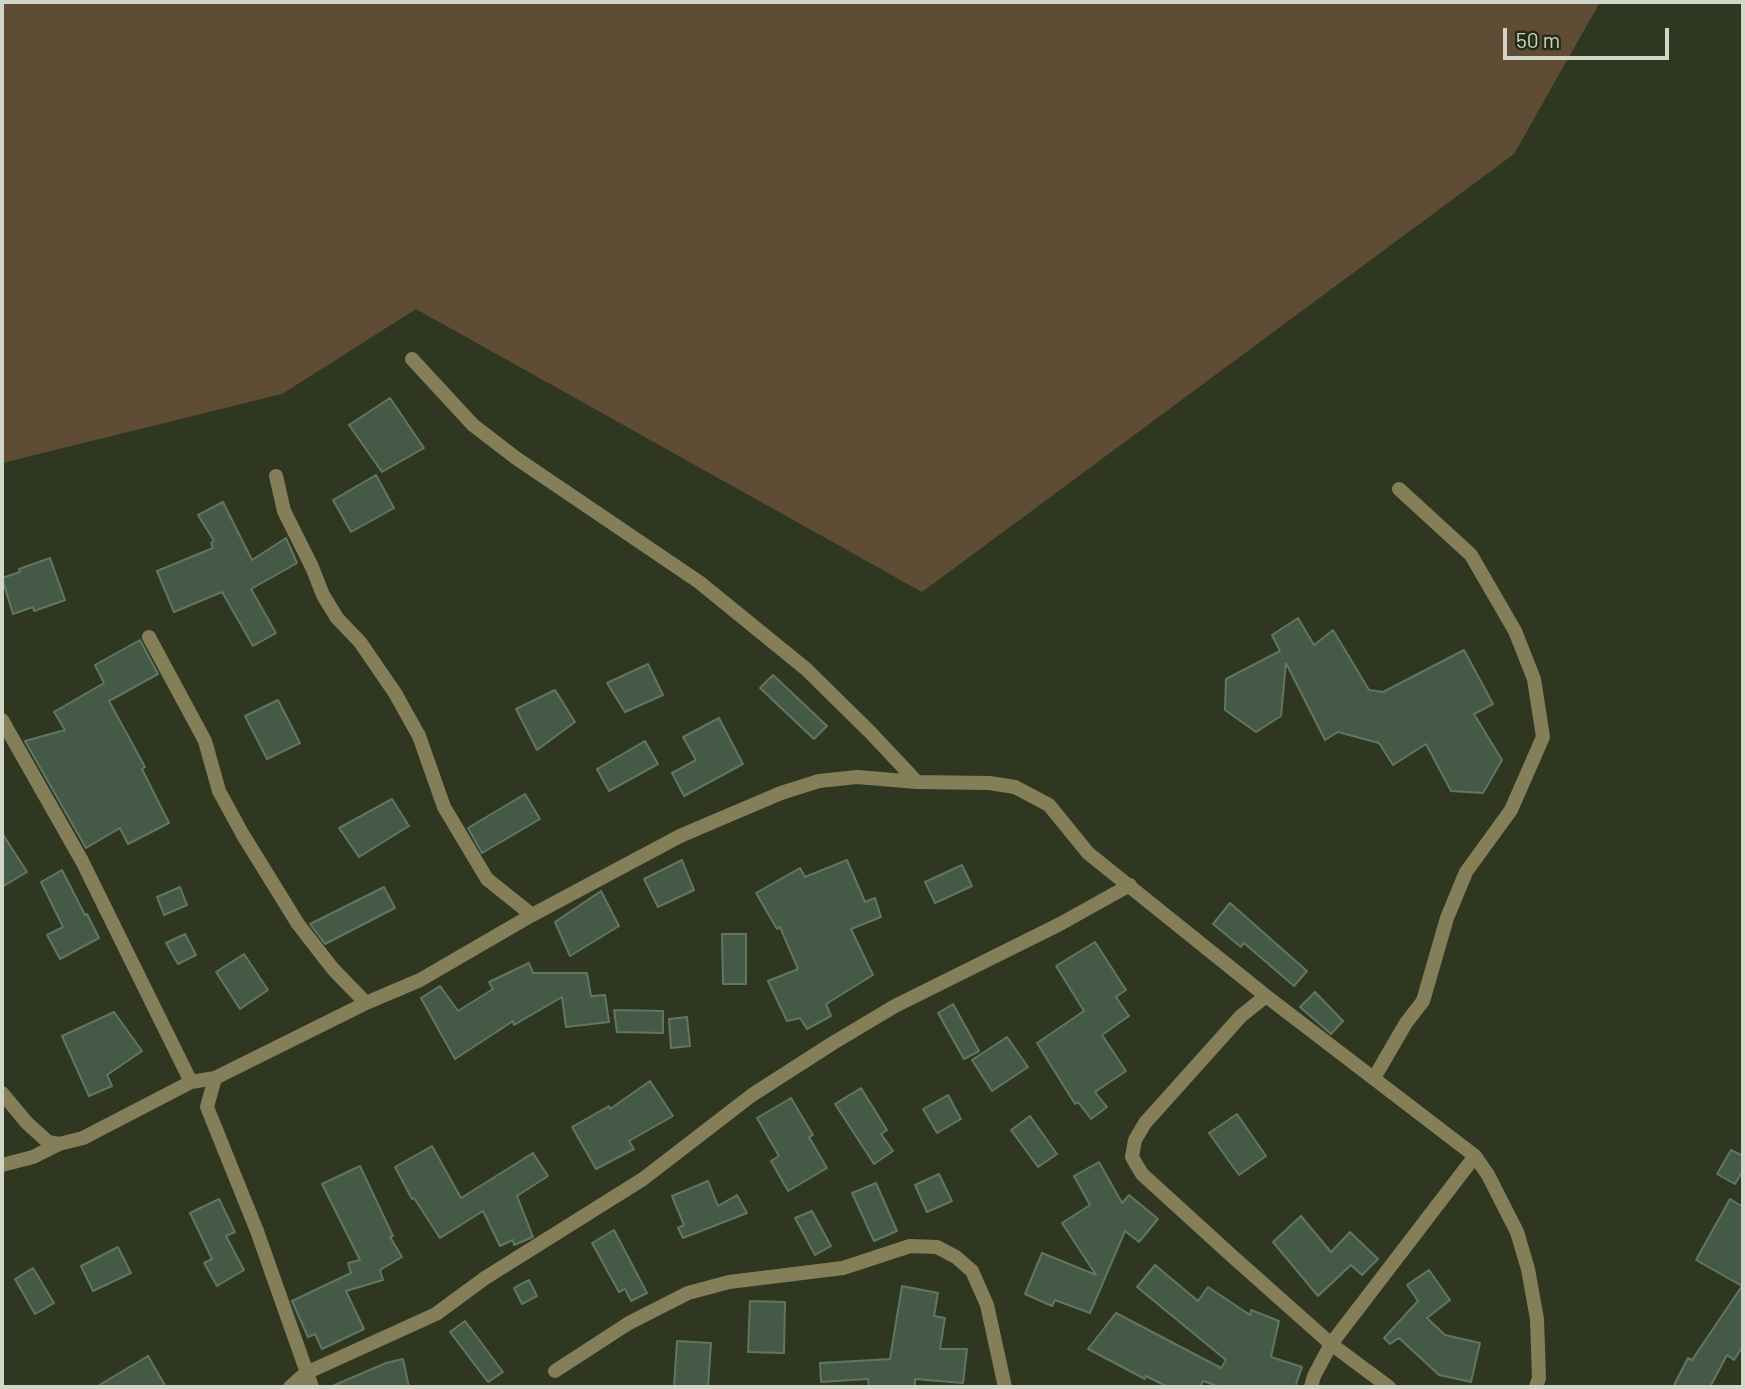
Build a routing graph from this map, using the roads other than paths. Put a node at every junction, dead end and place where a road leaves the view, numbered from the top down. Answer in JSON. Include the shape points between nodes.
{"nodes":[{"id":1,"x":412,"y":359,"type":"dead end"},
{"id":2,"x":276,"y":476,"type":"dead end"},
{"id":3,"x":1399,"y":489,"type":"dead end"},
{"id":4,"x":149,"y":637,"type":"dead end"},
{"id":5,"x":2,"y":720,"type":"edge"},
{"id":6,"x":917,"y":782,"type":"junction"},
{"id":7,"x":1130,"y":885,"type":"junction"},
{"id":8,"x":532,"y":915,"type":"junction"},
{"id":9,"x":1266,"y":996,"type":"junction"},
{"id":10,"x":366,"y":1003,"type":"junction"},
{"id":11,"x":215,"y":1078,"type":"junction"},
{"id":12,"x":1374,"y":1078,"type":"junction"},
{"id":13,"x":191,"y":1082,"type":"junction"},
{"id":14,"x":2,"y":1093,"type":"edge"},
{"id":15,"x":59,"y":1144,"type":"junction"},
{"id":16,"x":1475,"y":1156,"type":"junction"},
{"id":17,"x":2,"y":1166,"type":"edge"},
{"id":18,"x":1331,"y":1344,"type":"junction"},
{"id":19,"x":555,"y":1371,"type":"dead end"},
{"id":20,"x":306,"y":1373,"type":"junction"},
{"id":21,"x":290,"y":1387,"type":"edge"},
{"id":22,"x":312,"y":1387,"type":"edge"},
{"id":23,"x":1005,"y":1387,"type":"edge"},
{"id":24,"x":1311,"y":1387,"type":"edge"},
{"id":25,"x":1389,"y":1387,"type":"edge"},
{"id":26,"x":1536,"y":1387,"type":"edge"}],
"edges":[{"from":1,"to":6,"type":"street","via":[[473,425],[699,582],[806,669]]},
{"from":2,"to":8,"type":"street","via":[[285,511],[323,595],[360,642],[419,736],[443,807],[487,879]]},
{"from":3,"to":12,"type":"street","via":[[1477,565],[1515,631],[1534,679],[1543,737],[1511,810],[1466,872],[1423,1001]]},
{"from":4,"to":10,"type":"street","via":[[205,741],[219,791],[243,835],[298,923]]},
{"from":5,"to":13,"type":"street","via":[[82,860]]},
{"from":6,"to":7,"type":"street","via":[[1014,787],[1049,804],[1088,853]]},
{"from":6,"to":8,"type":"street","via":[[857,777],[818,781],[781,793],[680,836]]},
{"from":7,"to":9,"type":"street"},
{"from":7,"to":20,"type":"street","via":[[895,1006],[752,1095],[643,1179],[436,1314]]},
{"from":8,"to":10,"type":"street","via":[[419,980]]},
{"from":9,"to":12,"type":"street"},
{"from":9,"to":18,"type":"street","via":[[1241,1016],[1145,1123],[1132,1157],[1142,1174]]},
{"from":10,"to":11,"type":"street"},
{"from":11,"to":13,"type":"street"},
{"from":11,"to":20,"type":"street","via":[[207,1107],[257,1231]]},
{"from":12,"to":16,"type":"street"},
{"from":13,"to":15,"type":"street","via":[[83,1138]]},
{"from":14,"to":15,"type":"street","via":[[27,1124],[48,1142]]},
{"from":15,"to":17,"type":"street"},
{"from":16,"to":18,"type":"street"},
{"from":16,"to":26,"type":"street","via":[[1517,1232],[1528,1269],[1537,1319]]},
{"from":18,"to":24,"type":"street"},
{"from":18,"to":25,"type":"street"},
{"from":19,"to":23,"type":"street","via":[[629,1323],[688,1293],[729,1282],[843,1268],[910,1247],[937,1247],[972,1271],[986,1305]]},
{"from":20,"to":21,"type":"street"},
{"from":20,"to":22,"type":"street"}]}
